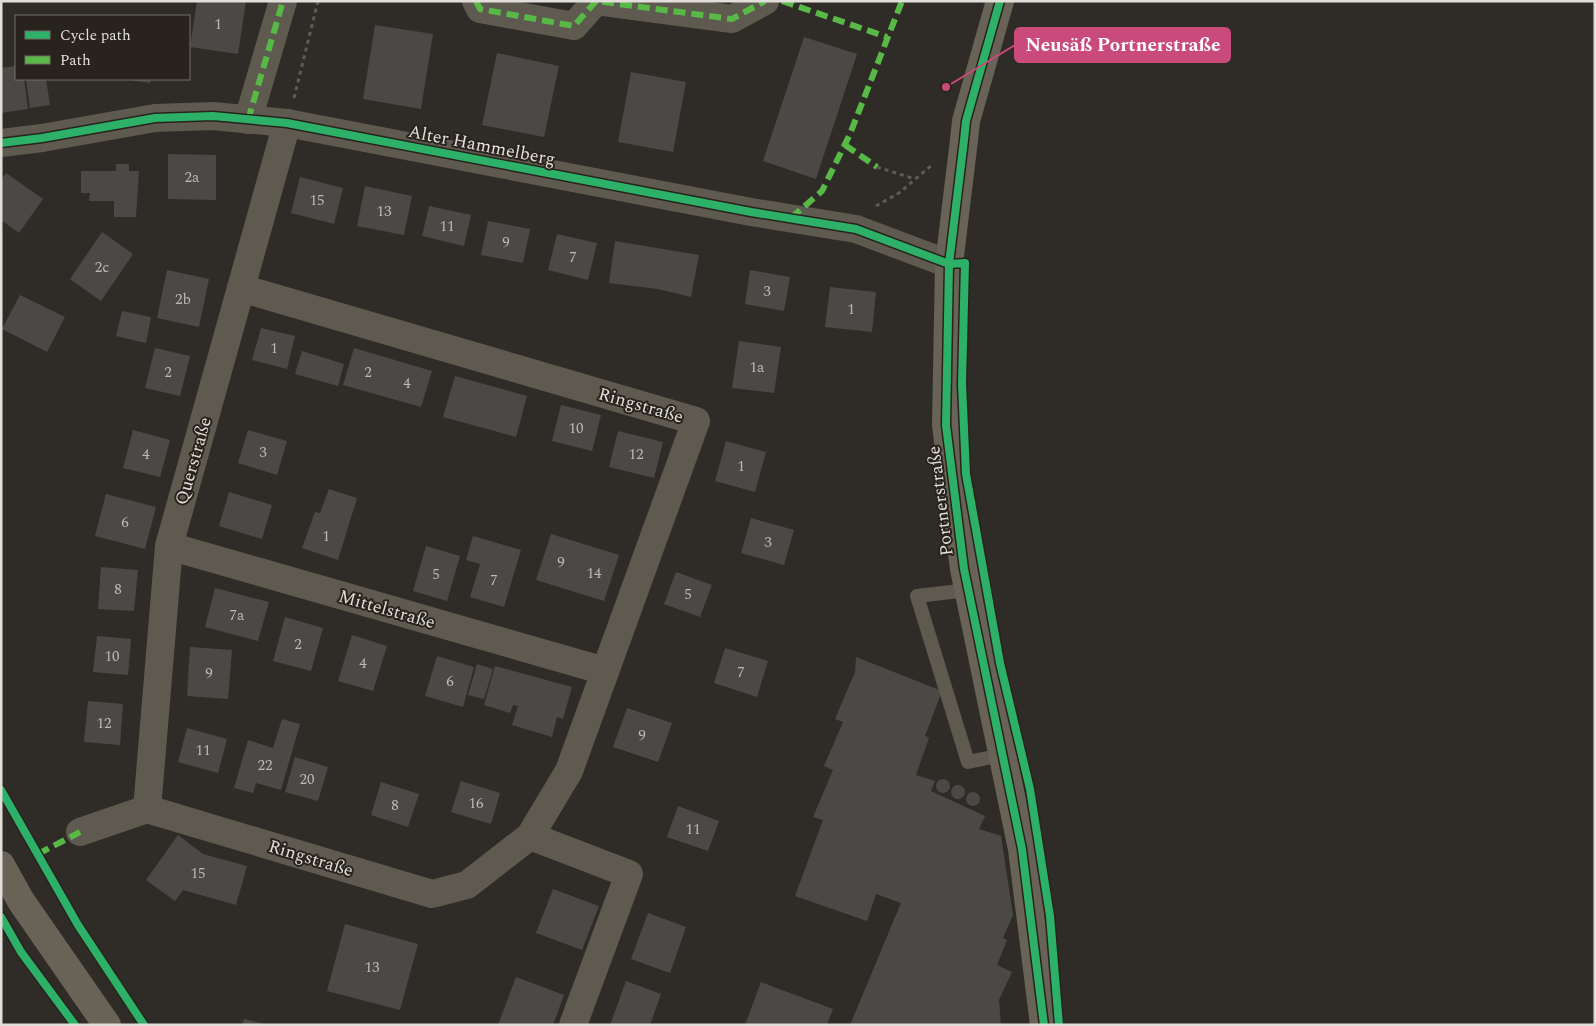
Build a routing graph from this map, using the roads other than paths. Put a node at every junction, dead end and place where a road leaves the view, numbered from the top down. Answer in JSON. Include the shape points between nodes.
{"nodes":[{"id":1,"x":283,"y":1,"type":"edge"},
{"id":2,"x":476,"y":1,"type":"edge"},
{"id":3,"x":596,"y":1,"type":"edge"},
{"id":4,"x":766,"y":1,"type":"edge"},
{"id":5,"x":1000,"y":1,"type":"edge"},
{"id":6,"x":248,"y":120,"type":"junction"},
{"id":7,"x":287,"y":123,"type":"junction"},
{"id":8,"x":1,"y":143,"type":"edge"},
{"id":9,"x":950,"y":264,"type":"junction"},
{"id":10,"x":241,"y":288,"type":"junction"},
{"id":11,"x":169,"y":546,"type":"junction"},
{"id":12,"x":968,"y":590,"type":"junction"},
{"id":13,"x":605,"y":671,"type":"junction"},
{"id":14,"x":1002,"y":755,"type":"junction"},
{"id":15,"x":147,"y":809,"type":"junction"},
{"id":16,"x":80,"y":832,"type":"dead end"},
{"id":17,"x":530,"y":836,"type":"junction"},
{"id":18,"x":1,"y":865,"type":"edge"},
{"id":19,"x":107,"y":1025,"type":"edge"},
{"id":20,"x":573,"y":1025,"type":"edge"},
{"id":21,"x":1044,"y":1025,"type":"edge"}],
"edges":[{"from":1,"to":6,"type":"street"},
{"from":2,"to":3,"type":"street","via":[[480,9],[574,26]]},
{"from":3,"to":4,"type":"street","via":[[732,19]]},
{"from":5,"to":9,"type":"street","name":"Portnerstraße","via":[[966,121]]},
{"from":6,"to":7,"type":"street","name":"Alter Hammelberg"},
{"from":6,"to":8,"type":"street","name":"Alter Hammelberg","via":[[213,116],[155,118]]},
{"from":7,"to":9,"type":"street","name":"Alter Hammelberg","via":[[751,212],[856,229]]},
{"from":7,"to":10,"type":"street","name":"Querstraße"},
{"from":9,"to":12,"type":"street","name":"Portnerstraße","via":[[946,425]]},
{"from":10,"to":11,"type":"street","name":"Querstraße"},
{"from":10,"to":13,"type":"street","name":"Ringstraße","via":[[696,421]]},
{"from":11,"to":13,"type":"street","name":"Mittelstraße"},
{"from":11,"to":15,"type":"street","name":"Querstraße"},
{"from":12,"to":14,"type":"street","name":"Portnerstraße"},
{"from":12,"to":14,"type":"lane","via":[[917,596],[968,762]]},
{"from":13,"to":17,"type":"street","name":"Ringstraße","via":[[569,771]]},
{"from":14,"to":21,"type":"street","name":"Portnerstraße","via":[[1022,849]]},
{"from":15,"to":16,"type":"street"},
{"from":15,"to":17,"type":"street","name":"Ringstraße","via":[[432,894],[467,885]]},
{"from":17,"to":20,"type":"street","via":[[629,874]]},
{"from":18,"to":19,"type":"street","via":[[21,901]]}]}
